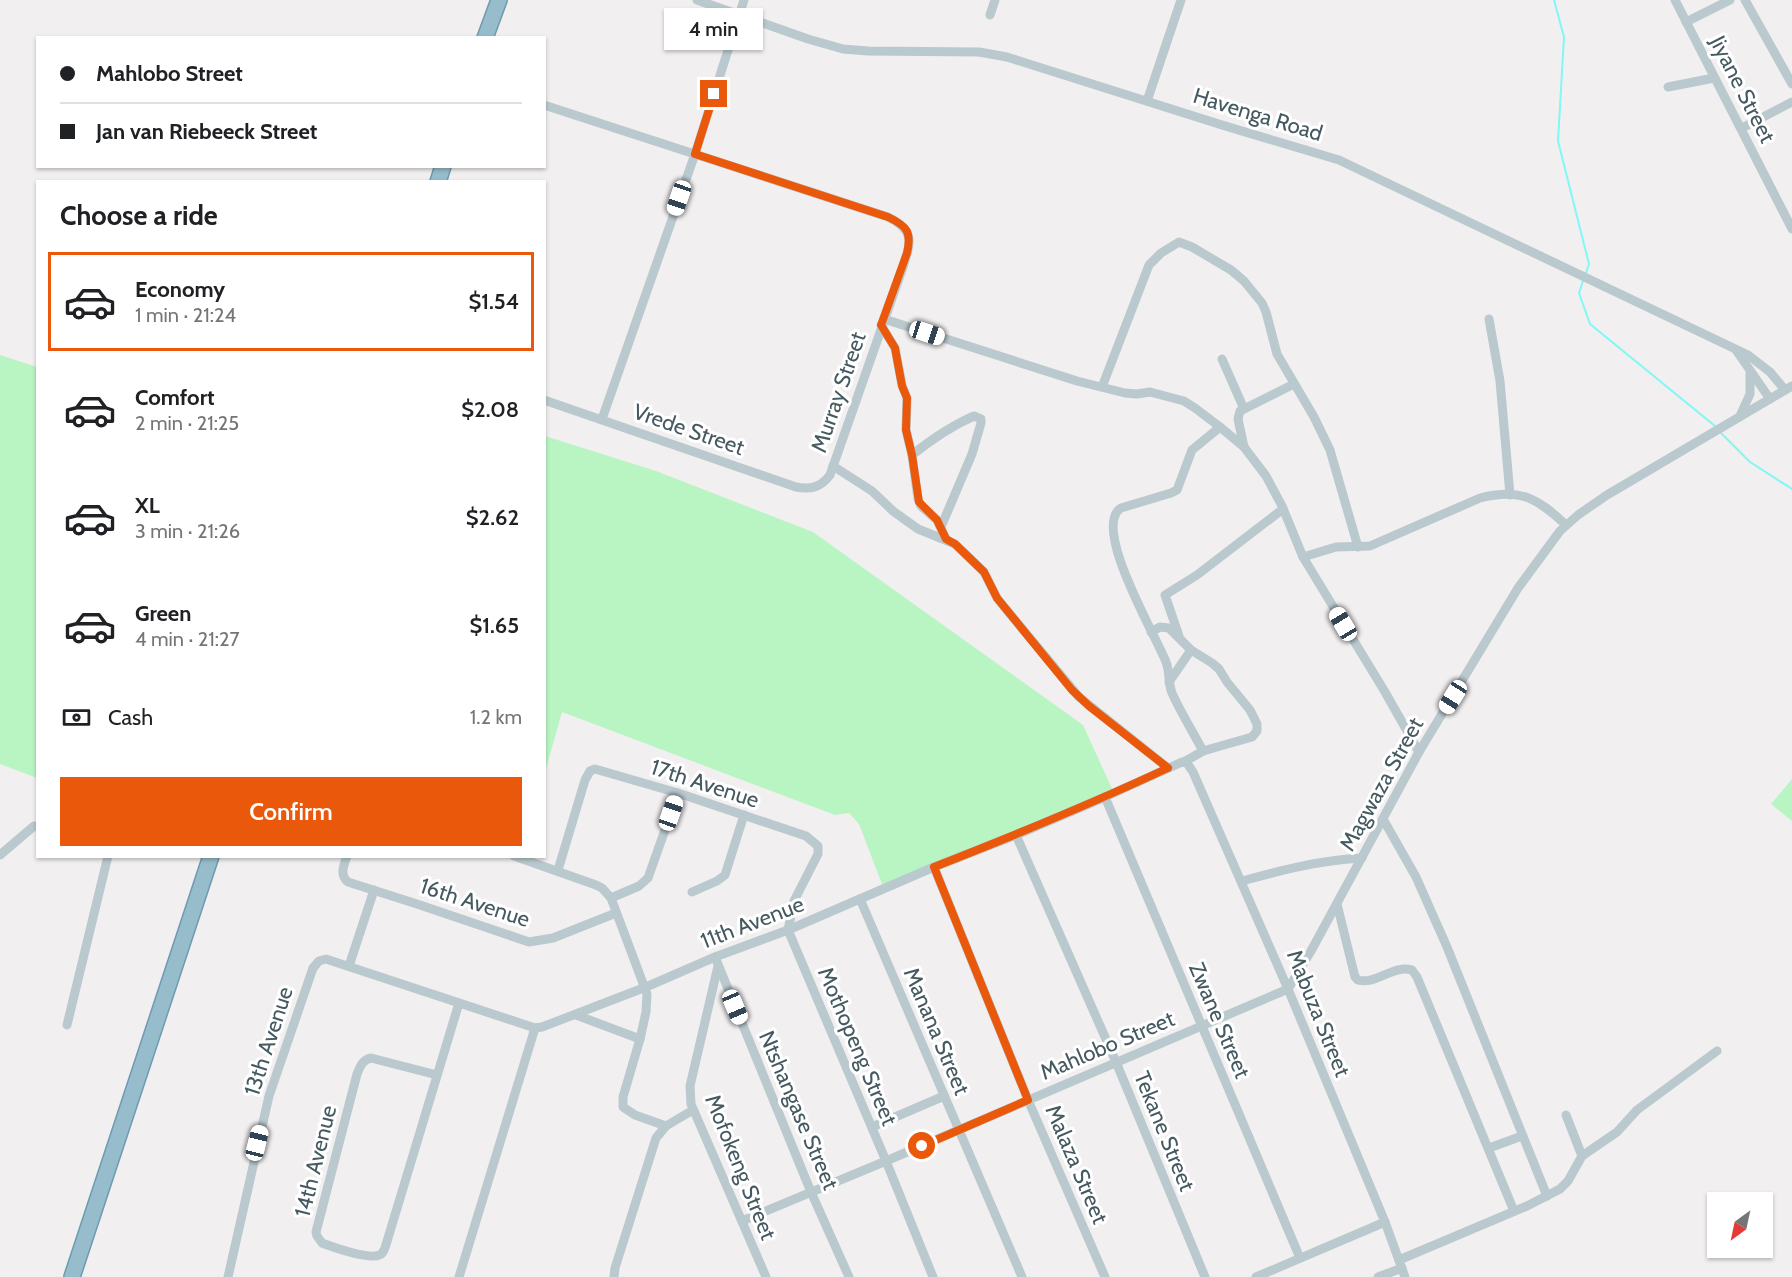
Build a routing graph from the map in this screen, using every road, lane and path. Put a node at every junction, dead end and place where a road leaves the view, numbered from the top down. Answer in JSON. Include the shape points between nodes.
{"nodes":[{"id":1,"x":499,"y":0,"type":"edge"},
{"id":2,"x":697,"y":0,"type":"edge"},
{"id":3,"x":744,"y":0,"type":"edge"},
{"id":4,"x":995,"y":0,"type":"edge"},
{"id":5,"x":1181,"y":0,"type":"edge"},
{"id":6,"x":1675,"y":0,"type":"edge"},
{"id":7,"x":1730,"y":0,"type":"edge"},
{"id":8,"x":1745,"y":0,"type":"edge"},
{"id":9,"x":739,"y":14,"type":"junction"},
{"id":10,"x":990,"y":15,"type":"dead end"},
{"id":11,"x":1686,"y":22,"type":"junction"},
{"id":12,"x":486,"y":36,"type":"edge"},
{"id":13,"x":1714,"y":78,"type":"junction"},
{"id":14,"x":1792,"y":84,"type":"edge"},
{"id":15,"x":1668,"y":87,"type":"dead end"},
{"id":16,"x":1147,"y":101,"type":"junction"},
{"id":17,"x":1792,"y":102,"type":"edge"},
{"id":18,"x":546,"y":106,"type":"edge"},
{"id":19,"x":1742,"y":128,"type":"junction"},
{"id":20,"x":695,"y":154,"type":"junction"},
{"id":21,"x":1792,"y":229,"type":"edge"},
{"id":22,"x":1489,"y":319,"type":"dead end"},
{"id":23,"x":883,"y":322,"type":"junction"},
{"id":24,"x":1736,"y":350,"type":"junction"},
{"id":25,"x":1222,"y":359,"type":"dead end"},
{"id":26,"x":1749,"y":368,"type":"junction"},
{"id":27,"x":1294,"y":384,"type":"junction"},
{"id":28,"x":1102,"y":387,"type":"junction"},
{"id":29,"x":1788,"y":388,"type":"edge"},
{"id":30,"x":1770,"y":399,"type":"junction"},
{"id":31,"x":546,"y":401,"type":"edge"},
{"id":32,"x":1244,"y":409,"type":"junction"},
{"id":33,"x":1740,"y":416,"type":"junction"},
{"id":34,"x":602,"y":419,"type":"junction"},
{"id":35,"x":1220,"y":427,"type":"junction"},
{"id":36,"x":1244,"y":447,"type":"junction"},
{"id":37,"x":912,"y":455,"type":"junction"},
{"id":38,"x":833,"y":466,"type":"junction"},
{"id":39,"x":821,"y":484,"type":"joint"},
{"id":40,"x":1510,"y":495,"type":"junction"},
{"id":41,"x":1283,"y":510,"type":"junction"},
{"id":42,"x":1566,"y":525,"type":"junction"},
{"id":43,"x":941,"y":527,"type":"junction"},
{"id":44,"x":946,"y":539,"type":"junction"},
{"id":45,"x":1358,"y":547,"type":"junction"},
{"id":46,"x":1303,"y":557,"type":"junction"},
{"id":47,"x":1151,"y":632,"type":"junction"},
{"id":48,"x":1179,"y":637,"type":"junction"},
{"id":49,"x":1191,"y":650,"type":"junction"},
{"id":50,"x":1169,"y":682,"type":"junction"},
{"id":51,"x":1203,"y":751,"type":"junction"},
{"id":52,"x":1419,"y":752,"type":"junction"},
{"id":53,"x":1187,"y":765,"type":"junction"},
{"id":54,"x":1168,"y":768,"type":"junction"},
{"id":55,"x":678,"y":793,"type":"junction"},
{"id":56,"x":1105,"y":797,"type":"junction"},
{"id":57,"x":744,"y":815,"type":"junction"},
{"id":58,"x":1383,"y":819,"type":"junction"},
{"id":59,"x":36,"y":826,"type":"edge"},
{"id":60,"x":1016,"y":835,"type":"junction"},
{"id":61,"x":0,"y":855,"type":"edge"},
{"id":62,"x":108,"y":858,"type":"edge"},
{"id":63,"x":210,"y":858,"type":"edge"},
{"id":64,"x":347,"y":858,"type":"edge"},
{"id":65,"x":520,"y":858,"type":"edge"},
{"id":66,"x":1362,"y":858,"type":"junction"},
{"id":67,"x":934,"y":867,"type":"junction"},
{"id":68,"x":558,"y":870,"type":"junction"},
{"id":69,"x":1242,"y":881,"type":"junction"},
{"id":70,"x":374,"y":890,"type":"junction"},
{"id":71,"x":692,"y":892,"type":"dead end"},
{"id":72,"x":611,"y":898,"type":"junction"},
{"id":73,"x":860,"y":899,"type":"junction"},
{"id":74,"x":1337,"y":904,"type":"junction"},
{"id":75,"x":616,"y":913,"type":"junction"},
{"id":76,"x":788,"y":930,"type":"junction"},
{"id":77,"x":716,"y":961,"type":"junction"},
{"id":78,"x":349,"y":966,"type":"junction"},
{"id":79,"x":646,"y":987,"type":"junction"},
{"id":80,"x":1288,"y":989,"type":"junction"},
{"id":81,"x":459,"y":1003,"type":"junction"},
{"id":82,"x":576,"y":1015,"type":"junction"},
{"id":83,"x":67,"y":1025,"type":"dead end"},
{"id":84,"x":1201,"y":1027,"type":"junction"},
{"id":85,"x":535,"y":1029,"type":"junction"},
{"id":86,"x":640,"y":1040,"type":"junction"},
{"id":87,"x":1717,"y":1051,"type":"dead end"},
{"id":88,"x":1116,"y":1062,"type":"junction"},
{"id":89,"x":437,"y":1076,"type":"junction"},
{"id":90,"x":944,"y":1096,"type":"junction"},
{"id":91,"x":1028,"y":1100,"type":"junction"},
{"id":92,"x":693,"y":1110,"type":"junction"},
{"id":93,"x":1566,"y":1115,"type":"dead end"},
{"id":94,"x":666,"y":1125,"type":"junction"},
{"id":95,"x":872,"y":1127,"type":"junction"},
{"id":96,"x":959,"y":1130,"type":"junction"},
{"id":97,"x":1522,"y":1136,"type":"junction"},
{"id":98,"x":1489,"y":1148,"type":"junction"},
{"id":99,"x":1581,"y":1156,"type":"junction"},
{"id":100,"x":886,"y":1161,"type":"junction"},
{"id":101,"x":812,"y":1192,"type":"junction"},
{"id":102,"x":1547,"y":1196,"type":"junction"},
{"id":103,"x":1514,"y":1211,"type":"junction"},
{"id":104,"x":742,"y":1221,"type":"junction"},
{"id":105,"x":1385,"y":1222,"type":"junction"},
{"id":106,"x":1300,"y":1258,"type":"junction"},
{"id":107,"x":1402,"y":1268,"type":"edge"},
{"id":108,"x":72,"y":1277,"type":"edge"},
{"id":109,"x":228,"y":1277,"type":"edge"},
{"id":110,"x":459,"y":1277,"type":"edge"},
{"id":111,"x":614,"y":1277,"type":"edge"},
{"id":112,"x":766,"y":1277,"type":"edge"},
{"id":113,"x":849,"y":1277,"type":"edge"},
{"id":114,"x":933,"y":1277,"type":"edge"},
{"id":115,"x":1022,"y":1277,"type":"edge"},
{"id":116,"x":1105,"y":1277,"type":"edge"},
{"id":117,"x":1205,"y":1277,"type":"edge"},
{"id":118,"x":1256,"y":1277,"type":"edge"},
{"id":119,"x":1378,"y":1277,"type":"edge"}],
"edges":[{"from":1,"to":12,"type":"highway"},
{"from":2,"to":9,"type":"street","name":"Havenga Road"},
{"from":3,"to":9,"type":"street"},
{"from":4,"to":10,"type":"street"},
{"from":5,"to":16,"type":"street"},
{"from":6,"to":11,"type":"street","name":"Jiyane Street"},
{"from":7,"to":11,"type":"street"},
{"from":8,"to":14,"type":"street"},
{"from":9,"to":16,"type":"street","name":"Havenga Road","via":[[855,51],[979,52],[1007,57]]},
{"from":9,"to":20,"type":"street"},
{"from":11,"to":13,"type":"street","name":"Jiyane Street"},
{"from":13,"to":15,"type":"street"},
{"from":13,"to":19,"type":"street","name":"Jiyane Street"},
{"from":16,"to":24,"type":"street","name":"Havenga Road","via":[[1339,160]]},
{"from":17,"to":19,"type":"street"},
{"from":18,"to":20,"type":"street"},
{"from":19,"to":21,"type":"street","name":"Jiyane Street"},
{"from":20,"to":23,"type":"street","name":"Murray Street","via":[[888,217],[904,226],[910,241]]},
{"from":20,"to":34,"type":"street"},
{"from":22,"to":40,"type":"street","via":[[1500,381]]},
{"from":23,"to":28,"type":"street"},
{"from":23,"to":37,"type":"street","via":[[907,398],[906,430]]},
{"from":23,"to":38,"type":"street","name":"Murray Street"},
{"from":24,"to":26,"type":"street","name":"Havenga Road"},
{"from":24,"to":29,"type":"street","name":"Havenga Road","via":[[1759,362]]},
{"from":25,"to":32,"type":"street"},
{"from":26,"to":30,"type":"street","name":"Havenga Road"},
{"from":26,"to":33,"type":"street","via":[[1750,394]]},
{"from":27,"to":28,"type":"street","via":[[1277,354],[1266,312],[1254,293],[1231,270],[1179,242],[1149,265]]},
{"from":27,"to":32,"type":"street"},
{"from":27,"to":45,"type":"street","via":[[1330,450]]},
{"from":28,"to":35,"type":"street","via":[[1137,394],[1150,392],[1184,401]]},
{"from":29,"to":30,"type":"street","name":"Magwaza Street"},
{"from":30,"to":33,"type":"street","name":"Magwaza Street"},
{"from":31,"to":34,"type":"street","name":"Vrede Street"},
{"from":32,"to":36,"type":"street","via":[[1238,416]]},
{"from":33,"to":42,"type":"street","name":"Magwaza Street","via":[[1607,495]]},
{"from":34,"to":39,"type":"street","name":"Vrede Street","via":[[796,487]]},
{"from":35,"to":36,"type":"street"},
{"from":35,"to":47,"type":"street","via":[[1192,450],[1175,492],[1128,505],[1117,510],[1113,518],[1123,572]]},
{"from":36,"to":41,"type":"street"},
{"from":37,"to":43,"type":"street","via":[[919,502]]},
{"from":37,"to":43,"type":"street","via":[[956,424],[974,416],[981,419],[972,454]]},
{"from":38,"to":39,"type":"street","name":"Murray Street"},
{"from":38,"to":44,"type":"street","via":[[872,491],[918,529]]},
{"from":40,"to":42,"type":"street","via":[[1542,504]]},
{"from":40,"to":45,"type":"street","via":[[1480,498],[1370,546]]},
{"from":41,"to":46,"type":"street"},
{"from":41,"to":48,"type":"street","via":[[1165,595]]},
{"from":42,"to":52,"type":"street","name":"Magwaza Street","via":[[1518,588]]},
{"from":43,"to":44,"type":"street"},
{"from":44,"to":54,"type":"street","via":[[984,572],[997,598],[1079,697]]},
{"from":45,"to":46,"type":"street","via":[[1336,547]]},
{"from":46,"to":52,"type":"street"},
{"from":47,"to":48,"type":"street","via":[[1164,627]]},
{"from":47,"to":50,"type":"street","via":[[1166,662]]},
{"from":48,"to":49,"type":"street"},
{"from":49,"to":50,"type":"street"},
{"from":49,"to":51,"type":"street","name":"11th Avenue","via":[[1219,669],[1257,724],[1252,737]]},
{"from":50,"to":51,"type":"street"},
{"from":51,"to":53,"type":"street","name":"11th Avenue"},
{"from":52,"to":58,"type":"street","name":"Magwaza Street"},
{"from":53,"to":54,"type":"street","name":"11th Avenue","via":[[1180,762]]},
{"from":53,"to":69,"type":"street","name":"Mabuza Street"},
{"from":54,"to":56,"type":"street","name":"11th Avenue"},
{"from":55,"to":57,"type":"street","name":"17th Avenue"},
{"from":55,"to":68,"type":"street","name":"17th Avenue","via":[[590,771]]},
{"from":55,"to":72,"type":"street","via":[[648,878]]},
{"from":56,"to":60,"type":"street","name":"11th Avenue"},
{"from":56,"to":84,"type":"street","name":"Zwane Street"},
{"from":57,"to":71,"type":"street","via":[[725,874]]},
{"from":57,"to":76,"type":"street","name":"17th Avenue","via":[[806,836],[818,847],[794,901]]},
{"from":58,"to":66,"type":"street","name":"Magwaza Street"},
{"from":58,"to":97,"type":"street","via":[[1416,877],[1447,947]]},
{"from":59,"to":61,"type":"street"},
{"from":60,"to":67,"type":"street","name":"11th Avenue"},
{"from":60,"to":88,"type":"street","name":"Tekane Street"},
{"from":62,"to":83,"type":"street"},
{"from":63,"to":108,"type":"highway"},
{"from":64,"to":70,"type":"street","name":"16th Avenue","via":[[345,880]]},
{"from":65,"to":68,"type":"street"},
{"from":66,"to":69,"type":"street","via":[[1293,867]]},
{"from":66,"to":74,"type":"street","name":"Magwaza Street"},
{"from":67,"to":73,"type":"street","name":"11th Avenue"},
{"from":67,"to":91,"type":"street","name":"Malaza Street"},
{"from":68,"to":72,"type":"street","via":[[602,888]]},
{"from":69,"to":80,"type":"street","name":"Mabuza Street"},
{"from":70,"to":75,"type":"street","name":"16th Avenue","via":[[529,942],[553,938]]},
{"from":70,"to":78,"type":"street"},
{"from":72,"to":75,"type":"street"},
{"from":73,"to":76,"type":"street","name":"11th Avenue"},
{"from":73,"to":90,"type":"street","name":"Manana Street"},
{"from":74,"to":80,"type":"street","name":"Magwaza Street"},
{"from":74,"to":98,"type":"street","via":[[1358,980],[1368,981],[1403,968],[1414,972]]},
{"from":75,"to":79,"type":"street"},
{"from":76,"to":77,"type":"street","name":"11th Avenue"},
{"from":76,"to":95,"type":"street","name":"Mothopeng Street"},
{"from":77,"to":79,"type":"street","name":"11th Avenue"},
{"from":77,"to":92,"type":"street","name":"Mofokeng Street","via":[[690,1086]]},
{"from":77,"to":101,"type":"street","name":"Ntshangase Street"},
{"from":78,"to":81,"type":"street"},
{"from":78,"to":109,"type":"street","name":"13th Avenue","via":[[326,958],[313,968],[269,1096]]},
{"from":79,"to":82,"type":"street","name":"11th Avenue"},
{"from":79,"to":86,"type":"street"},
{"from":80,"to":84,"type":"street","name":"Mahlobo Street"},
{"from":80,"to":105,"type":"street","name":"Mabuza Street"},
{"from":81,"to":85,"type":"street"},
{"from":81,"to":89,"type":"street","name":"14th Avenue"},
{"from":82,"to":85,"type":"street","name":"11th Avenue"},
{"from":82,"to":86,"type":"street"},
{"from":84,"to":88,"type":"street","name":"Mahlobo Street"},
{"from":84,"to":106,"type":"street","name":"Zwane Street"},
{"from":85,"to":110,"type":"street"},
{"from":86,"to":94,"type":"street","via":[[623,1107]]},
{"from":87,"to":99,"type":"street","via":[[1637,1110],[1617,1132]]},
{"from":88,"to":91,"type":"street","name":"Mahlobo Street"},
{"from":88,"to":117,"type":"street","name":"Tekane Street"},
{"from":89,"to":89,"type":"street","name":"14th Avenue","via":[[383,1252],[369,1256],[322,1243],[316,1232],[361,1064],[371,1058]]},
{"from":90,"to":95,"type":"street"},
{"from":90,"to":96,"type":"street","name":"Manana Street"},
{"from":91,"to":96,"type":"street","name":"Mahlobo Street"},
{"from":91,"to":116,"type":"street","name":"Malaza Street"},
{"from":92,"to":94,"type":"street"},
{"from":92,"to":104,"type":"street","name":"Mofokeng Street"},
{"from":93,"to":99,"type":"street"},
{"from":94,"to":111,"type":"street","via":[[654,1143]]},
{"from":95,"to":100,"type":"street","name":"Mothopeng Street"},
{"from":96,"to":100,"type":"street","name":"Mahlobo Street"},
{"from":96,"to":115,"type":"street","name":"Manana Street"},
{"from":97,"to":98,"type":"street"},
{"from":97,"to":102,"type":"street"},
{"from":98,"to":103,"type":"street"},
{"from":99,"to":102,"type":"street","via":[[1568,1181]]},
{"from":100,"to":101,"type":"street","name":"Mahlobo Street"},
{"from":100,"to":114,"type":"street","name":"Mothopeng Street"},
{"from":101,"to":104,"type":"street","name":"Mahlobo Street"},
{"from":101,"to":113,"type":"street","name":"Ntshangase Street"},
{"from":102,"to":103,"type":"street"},
{"from":103,"to":107,"type":"street"},
{"from":104,"to":112,"type":"street","name":"Mofokeng Street"},
{"from":105,"to":106,"type":"street"},
{"from":105,"to":107,"type":"street","name":"Mabuza Street"},
{"from":106,"to":118,"type":"street"},
{"from":107,"to":119,"type":"street"}]}
